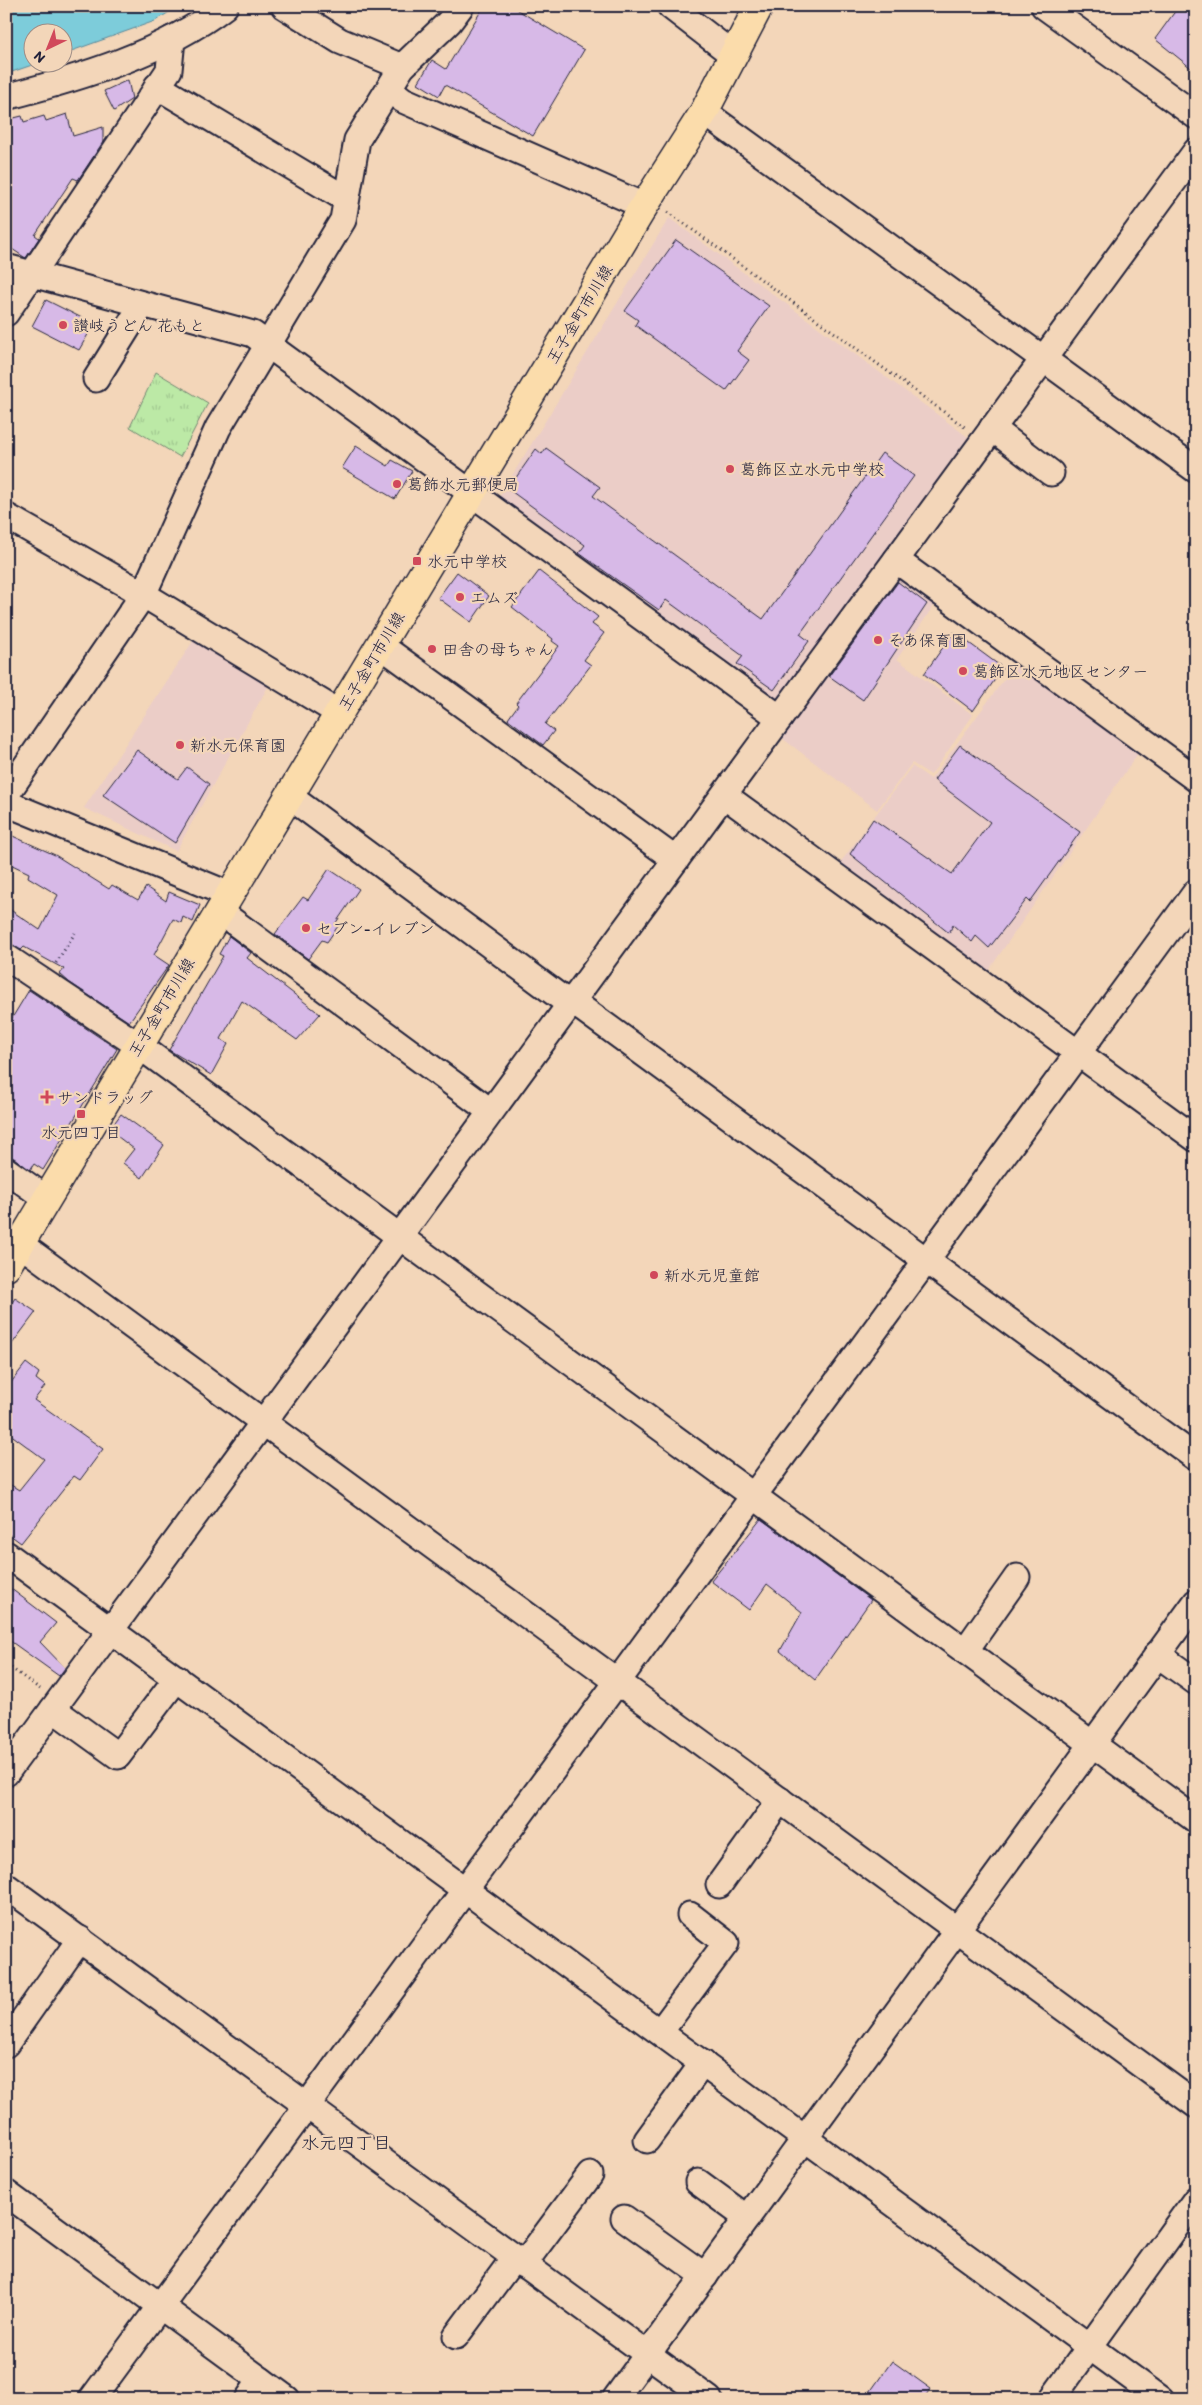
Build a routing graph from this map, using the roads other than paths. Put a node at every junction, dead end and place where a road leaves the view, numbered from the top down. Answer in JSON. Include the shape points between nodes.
{"nodes":[{"id":1,"x":225,"y":6,"type":"edge"},
{"id":2,"x":284,"y":6,"type":"edge"},
{"id":3,"x":461,"y":6,"type":"edge"},
{"id":4,"x":670,"y":6,"type":"edge"},
{"id":5,"x":745,"y":6,"type":"edge"},
{"id":6,"x":759,"y":6,"type":"edge"},
{"id":7,"x":1044,"y":6,"type":"edge"},
{"id":8,"x":172,"y":39,"type":"junction"},
{"id":9,"x":732,"y":54,"type":"junction"},
{"id":10,"x":402,"y":67,"type":"junction"},
{"id":11,"x":157,"y":86,"type":"junction"},
{"id":12,"x":390,"y":90,"type":"junction"},
{"id":13,"x":6,"y":97,"type":"edge"},
{"id":14,"x":704,"y":112,"type":"junction"},
{"id":15,"x":1196,"y":116,"type":"edge"},
{"id":16,"x":1196,"y":151,"type":"edge"},
{"id":17,"x":346,"y":199,"type":"junction"},
{"id":18,"x":654,"y":208,"type":"junction"},
{"id":19,"x":6,"y":267,"type":"edge"},
{"id":20,"x":32,"y":274,"type":"junction"},
{"id":21,"x":142,"y":305,"type":"junction"},
{"id":22,"x":6,"y":313,"type":"edge"},
{"id":23,"x":268,"y":347,"type":"junction"},
{"id":24,"x":1043,"y":358,"type":"junction"},
{"id":25,"x":96,"y":379,"type":"dead end"},
{"id":26,"x":992,"y":428,"type":"junction"},
{"id":27,"x":1196,"y":470,"type":"edge"},
{"id":28,"x":1051,"y":473,"type":"dead end"},
{"id":29,"x":472,"y":494,"type":"junction"},
{"id":30,"x":6,"y":516,"type":"edge"},
{"id":31,"x":896,"y":560,"type":"junction"},
{"id":32,"x":143,"y":595,"type":"junction"},
{"id":33,"x":380,"y":645,"type":"junction"},
{"id":34,"x":339,"y":713,"type":"junction"},
{"id":35,"x":780,"y":718,"type":"junction"},
{"id":36,"x":1196,"y":778,"type":"edge"},
{"id":37,"x":724,"y":795,"type":"junction"},
{"id":38,"x":6,"y":796,"type":"edge"},
{"id":39,"x":289,"y":796,"type":"junction"},
{"id":40,"x":6,"y":803,"type":"edge"},
{"id":41,"x":676,"y":860,"type":"junction"},
{"id":42,"x":1196,"y":892,"type":"edge"},
{"id":43,"x":224,"y":902,"type":"junction"},
{"id":44,"x":6,"y":957,"type":"edge"},
{"id":45,"x":572,"y":1001,"type":"junction"},
{"id":46,"x":138,"y":1045,"type":"junction"},
{"id":47,"x":1076,"y":1052,"type":"junction"},
{"id":48,"x":490,"y":1110,"type":"junction"},
{"id":49,"x":1196,"y":1139,"type":"edge"},
{"id":50,"x":6,"y":1170,"type":"edge"},
{"id":51,"x":47,"y":1199,"type":"junction"},
{"id":52,"x":399,"y":1237,"type":"junction"},
{"id":53,"x":20,"y":1244,"type":"junction"},
{"id":54,"x":925,"y":1259,"type":"junction"},
{"id":55,"x":6,"y":1267,"type":"edge"},
{"id":56,"x":263,"y":1422,"type":"junction"},
{"id":57,"x":1196,"y":1458,"type":"edge"},
{"id":58,"x":753,"y":1497,"type":"junction"},
{"id":59,"x":6,"y":1554,"type":"edge"},
{"id":60,"x":1017,"y":1576,"type":"dead end"},
{"id":61,"x":1196,"y":1602,"type":"edge"},
{"id":62,"x":111,"y":1631,"type":"junction"},
{"id":63,"x":965,"y":1651,"type":"junction"},
{"id":64,"x":1157,"y":1654,"type":"junction"},
{"id":65,"x":177,"y":1678,"type":"junction"},
{"id":66,"x":617,"y":1680,"type":"junction"},
{"id":67,"x":1196,"y":1682,"type":"edge"},
{"id":68,"x":47,"y":1699,"type":"junction"},
{"id":69,"x":1093,"y":1744,"type":"junction"},
{"id":70,"x":6,"y":1773,"type":"edge"},
{"id":71,"x":780,"y":1800,"type":"junction"},
{"id":72,"x":1196,"y":1820,"type":"edge"},
{"id":73,"x":719,"y":1885,"type":"dead end"},
{"id":74,"x":6,"y":1886,"type":"edge"},
{"id":75,"x":465,"y":1890,"type":"junction"},
{"id":76,"x":690,"y":1916,"type":"dead end"},
{"id":77,"x":958,"y":1931,"type":"junction"},
{"id":78,"x":80,"y":1939,"type":"junction"},
{"id":79,"x":660,"y":2032,"type":"junction"},
{"id":80,"x":6,"y":2044,"type":"edge"},
{"id":81,"x":702,"y":2063,"type":"junction"},
{"id":82,"x":306,"y":2105,"type":"junction"},
{"id":83,"x":1196,"y":2105,"type":"edge"},
{"id":84,"x":804,"y":2139,"type":"junction"},
{"id":85,"x":647,"y":2140,"type":"dead end"},
{"id":86,"x":590,"y":2174,"type":"dead end"},
{"id":87,"x":698,"y":2182,"type":"dead end"},
{"id":88,"x":6,"y":2193,"type":"edge"},
{"id":89,"x":1196,"y":2199,"type":"edge"},
{"id":90,"x":624,"y":2218,"type":"dead end"},
{"id":91,"x":747,"y":2218,"type":"junction"},
{"id":92,"x":518,"y":2262,"type":"junction"},
{"id":93,"x":705,"y":2276,"type":"junction"},
{"id":94,"x":161,"y":2306,"type":"junction"},
{"id":95,"x":456,"y":2336,"type":"dead end"},
{"id":96,"x":1090,"y":2346,"type":"junction"},
{"id":97,"x":648,"y":2354,"type":"junction"},
{"id":98,"x":255,"y":2389,"type":"edge"},
{"id":99,"x":92,"y":2399,"type":"edge"},
{"id":100,"x":287,"y":2399,"type":"edge"},
{"id":101,"x":616,"y":2399,"type":"edge"},
{"id":102,"x":709,"y":2399,"type":"edge"},
{"id":103,"x":1052,"y":2399,"type":"edge"},
{"id":104,"x":1161,"y":2399,"type":"edge"}],
"edges":[{"from":1,"to":8,"type":"street"},
{"from":2,"to":10,"type":"street","via":[[340,41]]},
{"from":3,"to":10,"type":"street"},
{"from":4,"to":9,"type":"street"},
{"from":5,"to":9,"type":"main road","name":"王子金町市川線"},
{"from":6,"to":9,"type":"main road","name":"王子金町市川線"},
{"from":7,"to":15,"type":"street"},
{"from":8,"to":11,"type":"street","via":[[169,70]]},
{"from":8,"to":13,"type":"street","via":[[54,84]]},
{"from":9,"to":14,"type":"main road","name":"王子金町市川線"},
{"from":10,"to":12,"type":"street"},
{"from":11,"to":17,"type":"street"},
{"from":11,"to":20,"type":"street"},
{"from":12,"to":17,"type":"street","via":[[357,140]]},
{"from":12,"to":18,"type":"street","via":[[403,100]]},
{"from":14,"to":18,"type":"main road","name":"王子金町市川線"},
{"from":14,"to":24,"type":"street"},
{"from":16,"to":24,"type":"street"},
{"from":17,"to":23,"type":"street","via":[[343,220]]},
{"from":18,"to":29,"type":"main road","name":"王子金町市川線"},
{"from":19,"to":20,"type":"street"},
{"from":20,"to":21,"type":"street"},
{"from":20,"to":22,"type":"street"},
{"from":21,"to":23,"type":"street","via":[[253,334]]},
{"from":21,"to":25,"type":"street"},
{"from":23,"to":29,"type":"street"},
{"from":23,"to":32,"type":"street","via":[[218,428]]},
{"from":24,"to":26,"type":"street"},
{"from":24,"to":27,"type":"street"},
{"from":26,"to":28,"type":"street"},
{"from":26,"to":31,"type":"street"},
{"from":29,"to":33,"type":"main road","name":"王子金町市川線"},
{"from":29,"to":35,"type":"street"},
{"from":30,"to":32,"type":"street"},
{"from":31,"to":35,"type":"street"},
{"from":31,"to":36,"type":"street"},
{"from":32,"to":34,"type":"street"},
{"from":32,"to":38,"type":"street"},
{"from":33,"to":34,"type":"main road","name":"王子金町市川線"},
{"from":33,"to":41,"type":"street"},
{"from":34,"to":39,"type":"main road","name":"王子金町市川線"},
{"from":35,"to":37,"type":"street"},
{"from":37,"to":41,"type":"street"},
{"from":37,"to":47,"type":"street"},
{"from":39,"to":43,"type":"main road","name":"王子金町市川線"},
{"from":39,"to":45,"type":"street","via":[[560,997]]},
{"from":40,"to":43,"type":"street"},
{"from":41,"to":45,"type":"street"},
{"from":42,"to":47,"type":"street"},
{"from":43,"to":46,"type":"main road","name":"王子金町市川線"},
{"from":43,"to":48,"type":"street"},
{"from":44,"to":46,"type":"street"},
{"from":45,"to":48,"type":"street"},
{"from":45,"to":54,"type":"street"},
{"from":46,"to":51,"type":"main road","name":"王子金町市川線"},
{"from":46,"to":52,"type":"street"},
{"from":47,"to":49,"type":"street"},
{"from":47,"to":54,"type":"street"},
{"from":48,"to":52,"type":"street"},
{"from":50,"to":51,"type":"street"},
{"from":51,"to":53,"type":"main road","name":"王子金町市川線"},
{"from":52,"to":56,"type":"street"},
{"from":52,"to":58,"type":"street"},
{"from":53,"to":55,"type":"main road","name":"王子金町市川線"},
{"from":53,"to":56,"type":"street"},
{"from":54,"to":57,"type":"street"},
{"from":54,"to":58,"type":"street"},
{"from":56,"to":62,"type":"street"},
{"from":56,"to":66,"type":"street"},
{"from":58,"to":63,"type":"street"},
{"from":58,"to":66,"type":"street"},
{"from":59,"to":62,"type":"street"},
{"from":60,"to":63,"type":"street"},
{"from":61,"to":64,"type":"street"},
{"from":62,"to":65,"type":"street"},
{"from":62,"to":68,"type":"street"},
{"from":63,"to":69,"type":"street"},
{"from":64,"to":67,"type":"street"},
{"from":64,"to":69,"type":"street"},
{"from":65,"to":68,"type":"street","via":[[118,1756]]},
{"from":65,"to":75,"type":"street"},
{"from":66,"to":71,"type":"street"},
{"from":66,"to":75,"type":"street"},
{"from":68,"to":70,"type":"street"},
{"from":69,"to":72,"type":"street"},
{"from":69,"to":77,"type":"street"},
{"from":71,"to":73,"type":"street"},
{"from":71,"to":77,"type":"street"},
{"from":74,"to":78,"type":"street"},
{"from":75,"to":79,"type":"street"},
{"from":75,"to":82,"type":"street"},
{"from":76,"to":79,"type":"street","via":[[726,1943]]},
{"from":77,"to":83,"type":"street"},
{"from":77,"to":84,"type":"street"},
{"from":78,"to":80,"type":"street"},
{"from":78,"to":82,"type":"street"},
{"from":79,"to":81,"type":"street"},
{"from":81,"to":84,"type":"street"},
{"from":81,"to":85,"type":"street"},
{"from":82,"to":92,"type":"street"},
{"from":82,"to":94,"type":"street"},
{"from":84,"to":91,"type":"street"},
{"from":84,"to":96,"type":"street"},
{"from":86,"to":92,"type":"street"},
{"from":87,"to":91,"type":"street"},
{"from":88,"to":94,"type":"street"},
{"from":89,"to":96,"type":"street"},
{"from":90,"to":93,"type":"street"},
{"from":91,"to":93,"type":"street"},
{"from":92,"to":95,"type":"street"},
{"from":92,"to":97,"type":"street"},
{"from":93,"to":97,"type":"street"},
{"from":94,"to":98,"type":"street"},
{"from":94,"to":99,"type":"street"},
{"from":96,"to":103,"type":"street"},
{"from":96,"to":104,"type":"street"},
{"from":97,"to":101,"type":"street"},
{"from":97,"to":102,"type":"street"},
{"from":98,"to":100,"type":"street"}]}
